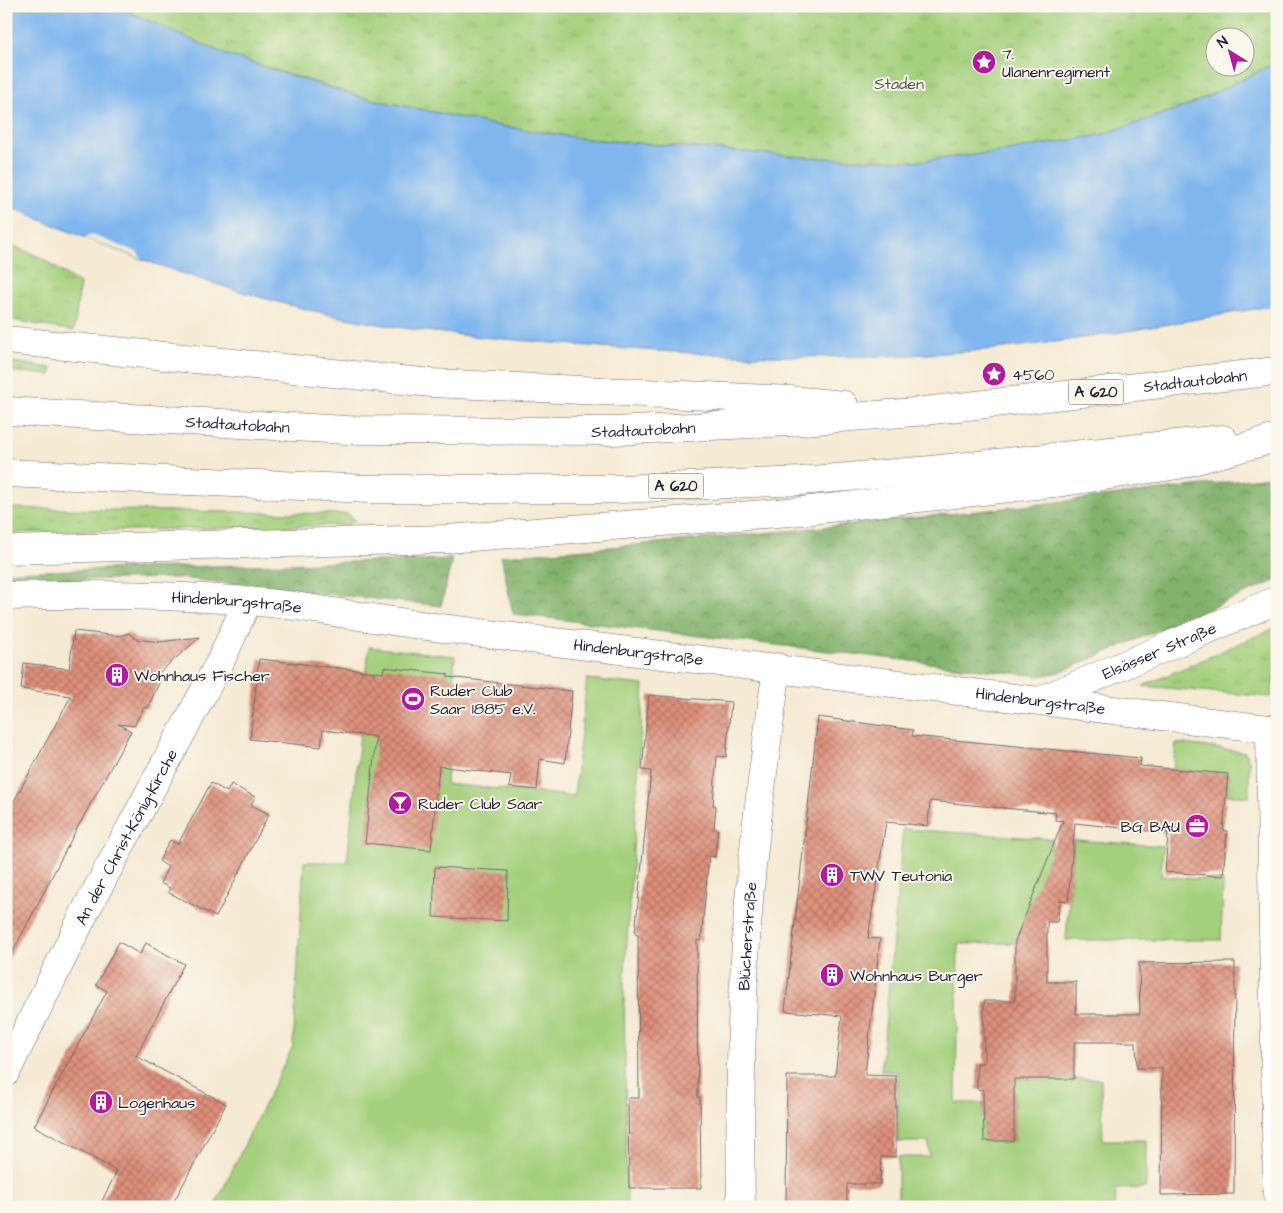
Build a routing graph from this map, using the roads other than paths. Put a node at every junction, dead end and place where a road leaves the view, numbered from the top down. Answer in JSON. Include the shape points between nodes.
{"nodes":[{"id":1,"x":6,"y":340,"type":"edge"},
{"id":2,"x":1277,"y":371,"type":"edge"},
{"id":3,"x":6,"y":411,"type":"edge"},
{"id":4,"x":916,"y":412,"type":"junction"},
{"id":5,"x":1277,"y":433,"type":"edge"},
{"id":6,"x":1277,"y":438,"type":"edge"},
{"id":7,"x":6,"y":472,"type":"edge"},
{"id":8,"x":6,"y":550,"type":"edge"},
{"id":9,"x":6,"y":596,"type":"edge"},
{"id":10,"x":1277,"y":600,"type":"edge"},
{"id":11,"x":247,"y":603,"type":"junction"},
{"id":12,"x":777,"y":667,"type":"junction"},
{"id":13,"x":1042,"y":700,"type":"junction"},
{"id":14,"x":1273,"y":730,"type":"edge"},
{"id":15,"x":6,"y":1072,"type":"edge"},
{"id":16,"x":1277,"y":1194,"type":"edge"},
{"id":17,"x":741,"y":1207,"type":"edge"}],
"edges":[{"from":1,"to":4,"type":"main road","number":"A 620","via":[[432,382],[790,400]]},
{"from":2,"to":4,"type":"main road","name":"Stadtautobahn","number":"A 620"},
{"from":3,"to":4,"type":"main road","name":"Stadtautobahn","number":"A 620","via":[[347,430],[613,431]]},
{"from":5,"to":7,"type":"main road","number":"A 620","via":[[931,470],[800,481],[622,489],[370,489]]},
{"from":6,"to":8,"type":"main road","via":[[1178,465],[1063,482],[793,512],[447,540]]},
{"from":9,"to":11,"type":"main road","name":"Hindenburgstraße","via":[[72,594],[199,598]]},
{"from":10,"to":13,"type":"main road","name":"Elsässer Straße"},
{"from":11,"to":12,"type":"main road","name":"Hindenburgstraße","via":[[293,606],[471,632]]},
{"from":11,"to":15,"type":"main road","name":"An der Christ-König-Kirche","via":[[220,662],[88,906]]},
{"from":12,"to":13,"type":"main road","name":"Hindenburgstraße"},
{"from":12,"to":17,"type":"main road","name":"Blücherstraße","via":[[752,867],[746,952]]},
{"from":13,"to":14,"type":"main road","name":"Hindenburgstraße"},
{"from":14,"to":16,"type":"main road"}]}
